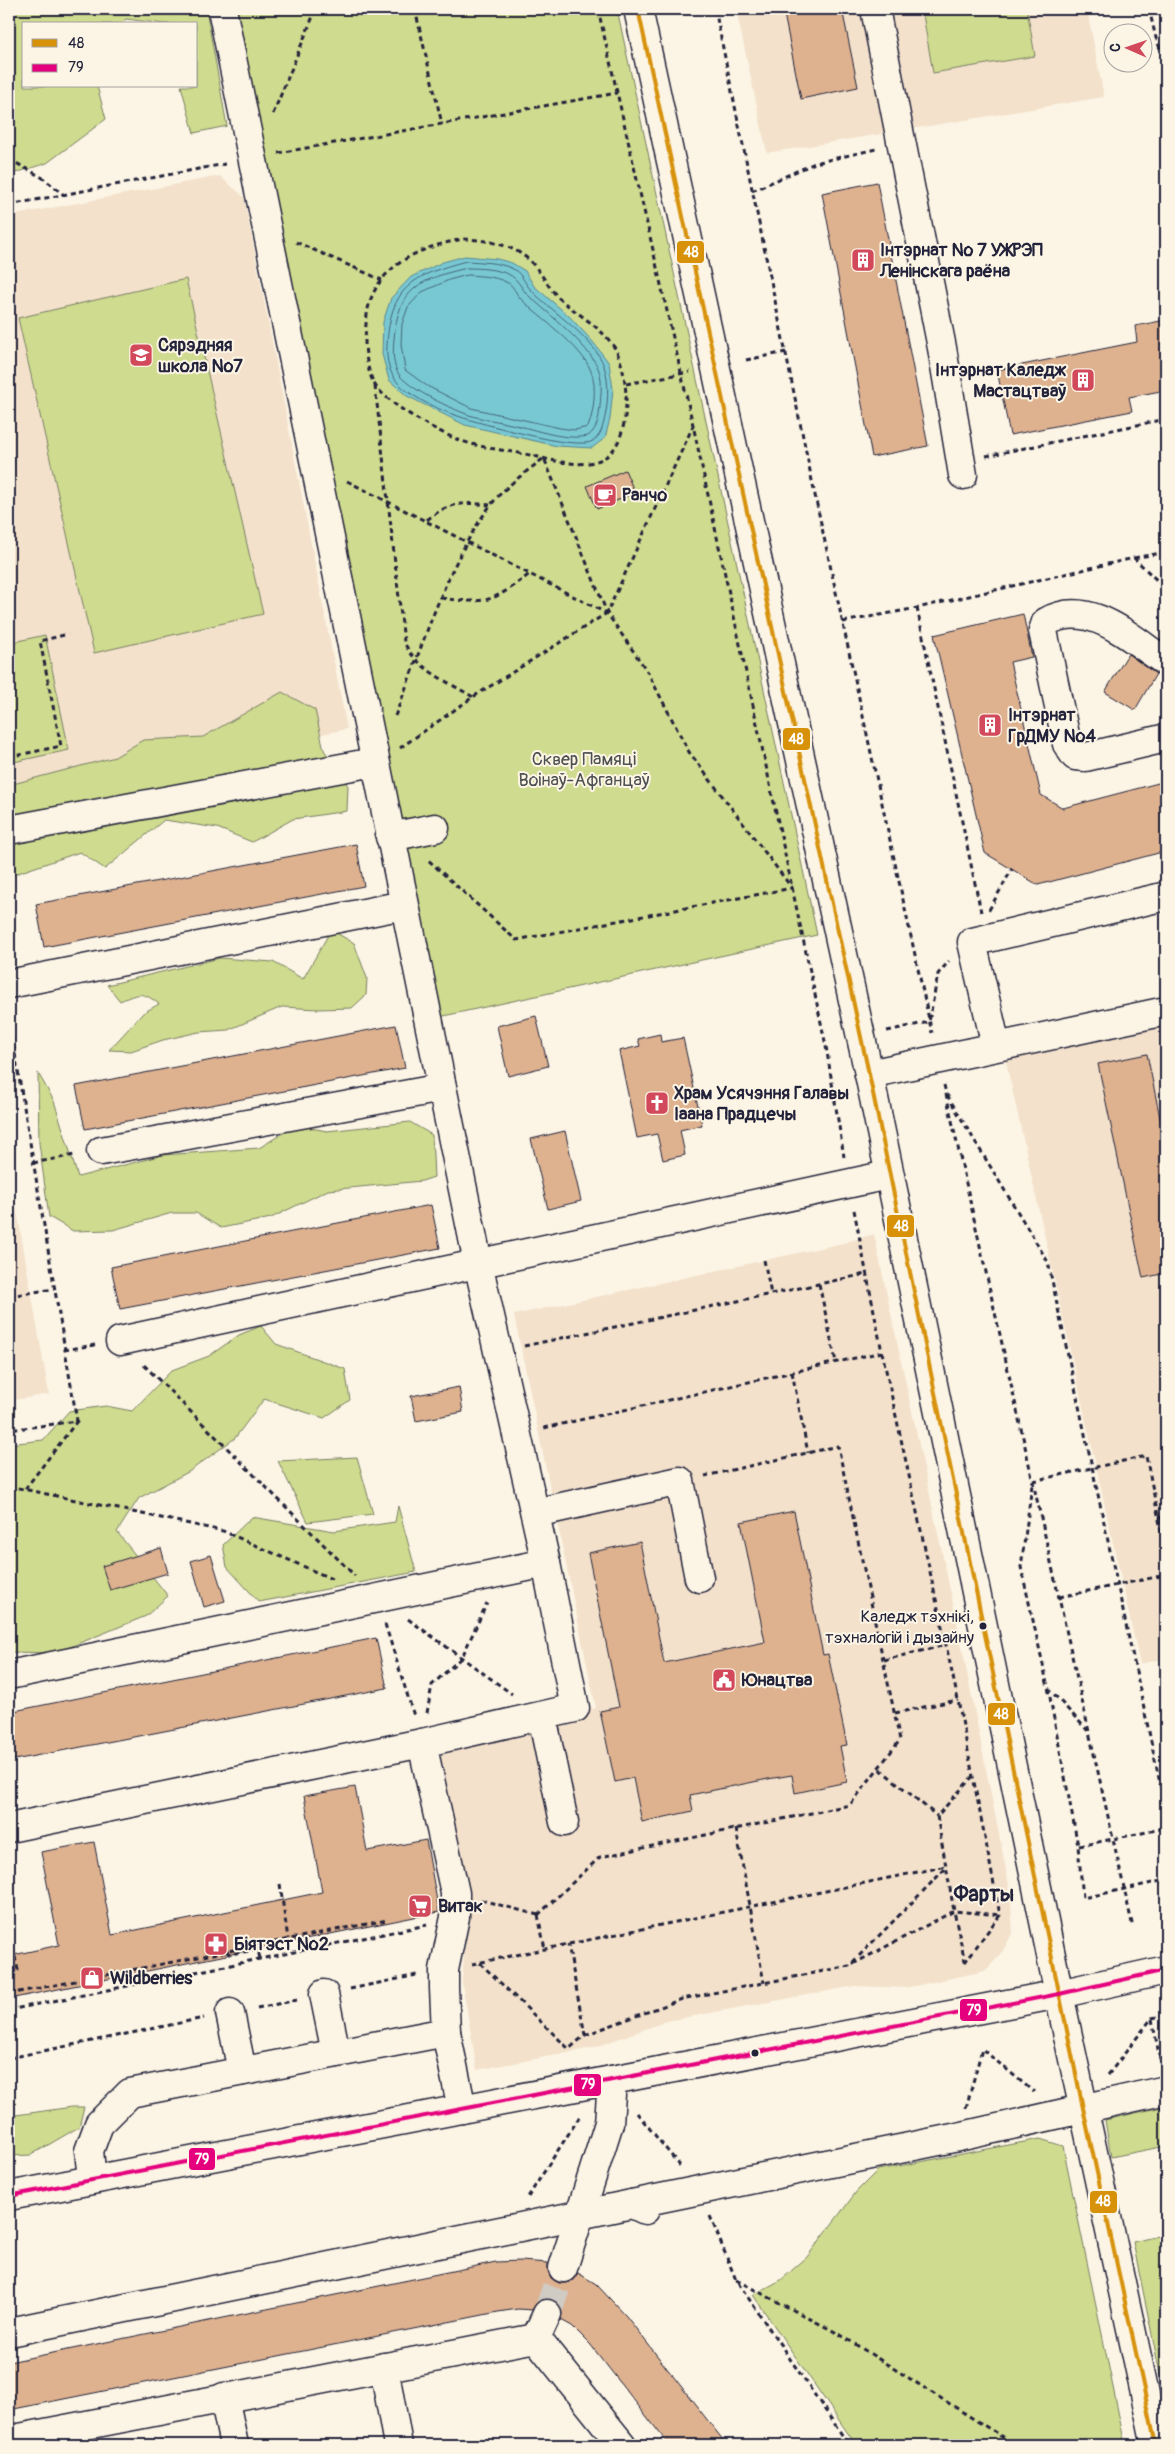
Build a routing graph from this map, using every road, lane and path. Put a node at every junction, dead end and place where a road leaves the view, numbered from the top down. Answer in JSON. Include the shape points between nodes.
{"nodes":[{"id":1,"x":222,"y":9,"type":"edge"},
{"id":2,"x":316,"y":9,"type":"edge"},
{"id":3,"x":415,"y":9,"type":"edge"},
{"id":4,"x":598,"y":9,"type":"edge"},
{"id":5,"x":638,"y":9,"type":"edge"},
{"id":6,"x":715,"y":9,"type":"edge"},
{"id":7,"x":875,"y":9,"type":"edge"},
{"id":8,"x":1149,"y":9,"type":"edge"},
{"id":9,"x":1166,"y":64,"type":"edge"},
{"id":10,"x":617,"y":93,"type":"junction"},
{"id":11,"x":271,"y":117,"type":"dead end"},
{"id":12,"x":442,"y":124,"type":"junction"},
{"id":13,"x":902,"y":145,"type":"junction"},
{"id":14,"x":263,"y":156,"type":"junction"},
{"id":15,"x":9,"y":159,"type":"edge"},
{"id":16,"x":752,"y":191,"type":"junction"},
{"id":17,"x":64,"y":195,"type":"junction"},
{"id":18,"x":9,"y":205,"type":"edge"},
{"id":19,"x":290,"y":239,"type":"dead end"},
{"id":20,"x":382,"y":280,"type":"junction"},
{"id":21,"x":786,"y":352,"type":"junction"},
{"id":22,"x":746,"y":360,"type":"dead end"},
{"id":23,"x":690,"y":372,"type":"dead end"},
{"id":24,"x":682,"y":374,"type":"junction"},
{"id":25,"x":626,"y":384,"type":"junction"},
{"id":26,"x":375,"y":386,"type":"junction"},
{"id":27,"x":1166,"y":419,"type":"edge"},
{"id":28,"x":693,"y":425,"type":"junction"},
{"id":29,"x":544,"y":458,"type":"junction"},
{"id":30,"x":962,"y":468,"type":"joint"},
{"id":31,"x":346,"y":480,"type":"dead end"},
{"id":32,"x":388,"y":501,"type":"junction"},
{"id":33,"x":490,"y":505,"type":"junction"},
{"id":34,"x":427,"y":520,"type":"junction"},
{"id":35,"x":467,"y":540,"type":"junction"},
{"id":36,"x":1166,"y":552,"type":"edge"},
{"id":37,"x":1134,"y":558,"type":"junction"},
{"id":38,"x":531,"y":573,"type":"junction"},
{"id":39,"x":1166,"y":589,"type":"edge"},
{"id":40,"x":441,"y":598,"type":"junction"},
{"id":41,"x":917,"y":608,"type":"junction"},
{"id":42,"x":607,"y":613,"type":"junction"},
{"id":43,"x":843,"y":622,"type":"junction"},
{"id":44,"x":68,"y":634,"type":"dead end"},
{"id":45,"x":417,"y":661,"type":"junction"},
{"id":46,"x":1166,"y":662,"type":"edge"},
{"id":47,"x":474,"y":697,"type":"junction"},
{"id":48,"x":392,"y":724,"type":"dead end"},
{"id":49,"x":1166,"y":738,"type":"edge"},
{"id":50,"x":9,"y":757,"type":"edge"},
{"id":51,"x":383,"y":758,"type":"junction"},
{"id":52,"x":435,"y":828,"type":"dead end"},
{"id":53,"x":9,"y":830,"type":"edge"},
{"id":54,"x":390,"y":837,"type":"junction"},
{"id":55,"x":424,"y":857,"type":"dead end"},
{"id":56,"x":1012,"y":869,"type":"dead end"},
{"id":57,"x":792,"y":888,"type":"junction"},
{"id":58,"x":1166,"y":896,"type":"edge"},
{"id":59,"x":404,"y":905,"type":"junction"},
{"id":60,"x":987,"y":914,"type":"dead end"},
{"id":61,"x":983,"y":922,"type":"dead end"},
{"id":62,"x":951,"y":959,"type":"dead end"},
{"id":63,"x":9,"y":984,"type":"edge"},
{"id":64,"x":1166,"y":1011,"type":"edge"},
{"id":65,"x":9,"y":1018,"type":"edge"},
{"id":66,"x":929,"y":1022,"type":"junction"},
{"id":67,"x":996,"y":1046,"type":"junction"},
{"id":68,"x":938,"y":1059,"type":"junction"},
{"id":69,"x":869,"y":1074,"type":"junction"},
{"id":70,"x":442,"y":1088,"type":"junction"},
{"id":71,"x":945,"y":1091,"type":"junction"},
{"id":72,"x":101,"y":1151,"type":"joint"},
{"id":73,"x":33,"y":1163,"type":"junction"},
{"id":74,"x":888,"y":1174,"type":"junction"},
{"id":75,"x":849,"y":1184,"type":"junction"},
{"id":76,"x":764,"y":1260,"type":"dead end"},
{"id":77,"x":478,"y":1263,"type":"junction"},
{"id":78,"x":866,"y":1274,"type":"junction"},
{"id":79,"x":819,"y":1284,"type":"junction"},
{"id":80,"x":54,"y":1289,"type":"junction"},
{"id":81,"x":771,"y":1294,"type":"junction"},
{"id":82,"x":9,"y":1296,"type":"edge"},
{"id":83,"x":120,"y":1341,"type":"joint"},
{"id":84,"x":499,"y":1351,"type":"junction"},
{"id":85,"x":882,"y":1352,"type":"junction"},
{"id":86,"x":836,"y":1362,"type":"junction"},
{"id":87,"x":792,"y":1372,"type":"junction"},
{"id":88,"x":77,"y":1420,"type":"junction"},
{"id":89,"x":9,"y":1430,"type":"edge"},
{"id":90,"x":517,"y":1434,"type":"junction"},
{"id":91,"x":808,"y":1453,"type":"junction"},
{"id":92,"x":1093,"y":1468,"type":"junction"},
{"id":93,"x":680,"y":1481,"type":"junction"},
{"id":94,"x":1033,"y":1481,"type":"junction"},
{"id":95,"x":9,"y":1486,"type":"edge"},
{"id":96,"x":25,"y":1489,"type":"junction"},
{"id":97,"x":534,"y":1513,"type":"junction"},
{"id":98,"x":1166,"y":1516,"type":"edge"},
{"id":99,"x":1159,"y":1518,"type":"junction"},
{"id":100,"x":1166,"y":1554,"type":"edge"},
{"id":101,"x":546,"y":1563,"type":"junction"},
{"id":102,"x":502,"y":1572,"type":"junction"},
{"id":103,"x":1166,"y":1575,"type":"edge"},
{"id":104,"x":699,"y":1578,"type":"dead end"},
{"id":105,"x":1118,"y":1585,"type":"junction"},
{"id":106,"x":1059,"y":1597,"type":"junction"},
{"id":107,"x":377,"y":1598,"type":"junction"},
{"id":108,"x":946,"y":1645,"type":"junction"},
{"id":109,"x":462,"y":1656,"type":"junction"},
{"id":110,"x":884,"y":1660,"type":"junction"},
{"id":111,"x":9,"y":1675,"type":"edge"},
{"id":112,"x":1048,"y":1687,"type":"junction"},
{"id":113,"x":958,"y":1700,"type":"junction"},
{"id":114,"x":895,"y":1713,"type":"junction"},
{"id":115,"x":542,"y":1716,"type":"junction"},
{"id":116,"x":1089,"y":1731,"type":"junction"},
{"id":117,"x":422,"y":1743,"type":"junction"},
{"id":118,"x":880,"y":1769,"type":"junction"},
{"id":119,"x":974,"y":1775,"type":"junction"},
{"id":120,"x":1166,"y":1811,"type":"edge"},
{"id":121,"x":937,"y":1816,"type":"junction"},
{"id":122,"x":564,"y":1822,"type":"dead end"},
{"id":123,"x":9,"y":1828,"type":"edge"},
{"id":124,"x":1166,"y":1828,"type":"edge"},
{"id":125,"x":736,"y":1829,"type":"junction"},
{"id":126,"x":1114,"y":1840,"type":"junction"},
{"id":127,"x":1078,"y":1846,"type":"junction"},
{"id":128,"x":947,"y":1866,"type":"junction"},
{"id":129,"x":1166,"y":1880,"type":"edge"},
{"id":130,"x":280,"y":1884,"type":"dead end"},
{"id":131,"x":1124,"y":1889,"type":"junction"},
{"id":132,"x":455,"y":1893,"type":"junction"},
{"id":133,"x":750,"y":1906,"type":"junction"},
{"id":134,"x":954,"y":1911,"type":"junction"},
{"id":135,"x":538,"y":1915,"type":"junction"},
{"id":136,"x":1000,"y":1915,"type":"junction"},
{"id":137,"x":387,"y":1920,"type":"dead end"},
{"id":138,"x":1133,"y":1928,"type":"dead end"},
{"id":139,"x":431,"y":1934,"type":"dead end"},
{"id":140,"x":288,"y":1939,"type":"junction"},
{"id":141,"x":568,"y":1944,"type":"junction"},
{"id":142,"x":545,"y":1949,"type":"junction"},
{"id":143,"x":226,"y":1951,"type":"junction"},
{"id":144,"x":14,"y":1953,"type":"dead end"},
{"id":145,"x":260,"y":1959,"type":"junction"},
{"id":146,"x":479,"y":1962,"type":"junction"},
{"id":147,"x":849,"y":1966,"type":"junction"},
{"id":148,"x":444,"y":1970,"type":"junction"},
{"id":149,"x":1166,"y":1970,"type":"edge"},
{"id":150,"x":9,"y":1972,"type":"edge"},
{"id":151,"x":764,"y":1983,"type":"junction"},
{"id":152,"x":9,"y":1994,"type":"edge"},
{"id":153,"x":324,"y":1994,"type":"dead end"},
{"id":154,"x":1060,"y":1994,"type":"junction"},
{"id":155,"x":9,"y":2010,"type":"edge"},
{"id":156,"x":230,"y":2013,"type":"dead end"},
{"id":157,"x":1166,"y":2015,"type":"edge"},
{"id":158,"x":1152,"y":2018,"type":"junction"},
{"id":159,"x":446,"y":2032,"type":"junction"},
{"id":160,"x":585,"y":2035,"type":"junction"},
{"id":161,"x":336,"y":2053,"type":"junction"},
{"id":162,"x":242,"y":2071,"type":"junction"},
{"id":163,"x":612,"y":2080,"type":"junction"},
{"id":164,"x":1164,"y":2080,"type":"edge"},
{"id":165,"x":462,"y":2108,"type":"junction"},
{"id":166,"x":1071,"y":2111,"type":"junction"},
{"id":167,"x":638,"y":2113,"type":"dead end"},
{"id":168,"x":580,"y":2116,"type":"dead end"},
{"id":169,"x":958,"y":2137,"type":"junction"},
{"id":170,"x":92,"y":2180,"type":"junction"},
{"id":171,"x":700,"y":2191,"type":"junction"},
{"id":172,"x":9,"y":2196,"type":"edge"},
{"id":173,"x":527,"y":2199,"type":"dead end"},
{"id":174,"x":582,"y":2214,"type":"junction"},
{"id":175,"x":563,"y":2268,"type":"tunnel mouth"},
{"id":176,"x":736,"y":2280,"type":"junction"},
{"id":177,"x":9,"y":2332,"type":"edge"},
{"id":178,"x":384,"y":2367,"type":"junction"},
{"id":179,"x":224,"y":2397,"type":"junction"},
{"id":180,"x":9,"y":2440,"type":"edge"},
{"id":181,"x":234,"y":2445,"type":"edge"},
{"id":182,"x":398,"y":2445,"type":"edge"},
{"id":183,"x":622,"y":2445,"type":"edge"},
{"id":184,"x":849,"y":2445,"type":"edge"},
{"id":185,"x":1014,"y":2445,"type":"edge"},
{"id":186,"x":1156,"y":2445,"type":"edge"}],
"edges":[{"from":1,"to":14,"type":"street"},
{"from":2,"to":11,"type":"path"},
{"from":3,"to":12,"type":"path"},
{"from":4,"to":10,"type":"path"},
{"from":5,"to":69,"type":"street"},
{"from":6,"to":16,"type":"path"},
{"from":7,"to":13,"type":"street"},
{"from":8,"to":9,"type":"path"},
{"from":10,"to":12,"type":"path"},
{"from":10,"to":24,"type":"path"},
{"from":12,"to":14,"type":"path"},
{"from":13,"to":16,"type":"path","via":[[815,163]]},
{"from":13,"to":30,"type":"street"},
{"from":14,"to":17,"type":"path"},
{"from":14,"to":51,"type":"street"},
{"from":15,"to":17,"type":"path","via":[[43,178]]},
{"from":16,"to":21,"type":"path"},
{"from":17,"to":18,"type":"path"},
{"from":19,"to":20,"type":"path"},
{"from":20,"to":25,"type":"path","via":[[394,267],[439,243],[464,239],[507,247],[528,259],[559,298],[590,321],[613,345]]},
{"from":20,"to":26,"type":"path","via":[[373,294],[366,317],[365,349]]},
{"from":21,"to":22,"type":"path"},
{"from":21,"to":43,"type":"path"},
{"from":23,"to":24,"type":"path"},
{"from":24,"to":25,"type":"path"},
{"from":24,"to":28,"type":"path"},
{"from":25,"to":29,"type":"path","via":[[623,432],[608,455],[592,463],[570,464]]},
{"from":26,"to":29,"type":"path","via":[[396,405],[455,438]]},
{"from":26,"to":32,"type":"path"},
{"from":27,"to":30,"type":"path"},
{"from":28,"to":42,"type":"path"},
{"from":28,"to":57,"type":"path"},
{"from":29,"to":33,"type":"path"},
{"from":29,"to":42,"type":"path"},
{"from":31,"to":32,"type":"path"},
{"from":32,"to":34,"type":"path"},
{"from":32,"to":45,"type":"path","via":[[400,626],[409,653]]},
{"from":33,"to":34,"type":"path","via":[[451,504]]},
{"from":33,"to":35,"type":"path"},
{"from":34,"to":35,"type":"path"},
{"from":35,"to":38,"type":"path"},
{"from":35,"to":40,"type":"path"},
{"from":36,"to":37,"type":"path"},
{"from":37,"to":39,"type":"path"},
{"from":37,"to":41,"type":"path"},
{"from":38,"to":40,"type":"path","via":[[496,598],[472,602]]},
{"from":38,"to":42,"type":"path"},
{"from":40,"to":45,"type":"path"},
{"from":41,"to":43,"type":"path"},
{"from":41,"to":61,"type":"path"},
{"from":42,"to":47,"type":"path"},
{"from":42,"to":57,"type":"path","via":[[647,671],[689,752]]},
{"from":43,"to":66,"type":"path"},
{"from":44,"to":50,"type":"path","via":[[40,640],[62,746]]},
{"from":45,"to":47,"type":"path"},
{"from":45,"to":48,"type":"path"},
{"from":46,"to":49,"type":"street","via":[[1101,619],[1085,614],[1059,615],[1046,622],[1043,631],[1067,744],[1075,756],[1086,757]]},
{"from":47,"to":51,"type":"path"},
{"from":51,"to":53,"type":"street"},
{"from":51,"to":54,"type":"street"},
{"from":52,"to":54,"type":"street"},
{"from":54,"to":59,"type":"street"},
{"from":55,"to":57,"type":"path","via":[[516,940]]},
{"from":56,"to":60,"type":"path"},
{"from":57,"to":75,"type":"path","via":[[826,1046]]},
{"from":58,"to":67,"type":"street","via":[[972,942]]},
{"from":59,"to":63,"type":"street"},
{"from":59,"to":70,"type":"street"},
{"from":62,"to":66,"type":"path","via":[[938,974]]},
{"from":64,"to":67,"type":"street"},
{"from":65,"to":73,"type":"path"},
{"from":66,"to":68,"type":"path"},
{"from":67,"to":68,"type":"street"},
{"from":68,"to":69,"type":"street"},
{"from":68,"to":71,"type":"path"},
{"from":69,"to":74,"type":"street"},
{"from":70,"to":72,"type":"street"},
{"from":70,"to":77,"type":"street"},
{"from":71,"to":92,"type":"path","via":[[1048,1262]]},
{"from":71,"to":94,"type":"path"},
{"from":72,"to":73,"type":"path"},
{"from":73,"to":80,"type":"path"},
{"from":74,"to":75,"type":"street"},
{"from":74,"to":154,"type":"street"},
{"from":75,"to":77,"type":"street"},
{"from":75,"to":78,"type":"path"},
{"from":76,"to":81,"type":"path"},
{"from":77,"to":83,"type":"street"},
{"from":77,"to":84,"type":"street"},
{"from":78,"to":79,"type":"path"},
{"from":78,"to":85,"type":"path"},
{"from":79,"to":81,"type":"path"},
{"from":79,"to":86,"type":"path"},
{"from":80,"to":82,"type":"path"},
{"from":80,"to":88,"type":"path"},
{"from":81,"to":84,"type":"path"},
{"from":83,"to":107,"type":"path"},
{"from":84,"to":90,"type":"street"},
{"from":85,"to":86,"type":"path"},
{"from":85,"to":108,"type":"path"},
{"from":86,"to":87,"type":"path"},
{"from":87,"to":90,"type":"path"},
{"from":87,"to":91,"type":"path"},
{"from":88,"to":89,"type":"path"},
{"from":88,"to":96,"type":"path"},
{"from":90,"to":97,"type":"street"},
{"from":91,"to":93,"type":"path"},
{"from":91,"to":110,"type":"path","via":[[838,1446]]},
{"from":92,"to":94,"type":"path"},
{"from":92,"to":99,"type":"path","via":[[1146,1456]]},
{"from":92,"to":105,"type":"path"},
{"from":93,"to":97,"type":"street"},
{"from":93,"to":104,"type":"street"},
{"from":94,"to":106,"type":"path"},
{"from":94,"to":112,"type":"path","via":[[1021,1567]]},
{"from":95,"to":96,"type":"path"},
{"from":96,"to":107,"type":"path","via":[[223,1531]]},
{"from":97,"to":101,"type":"street"},
{"from":98,"to":99,"type":"path"},
{"from":99,"to":100,"type":"path"},
{"from":101,"to":102,"type":"street"},
{"from":101,"to":115,"type":"street","via":[[575,1708]]},
{"from":102,"to":107,"type":"street"},
{"from":102,"to":109,"type":"path"},
{"from":103,"to":105,"type":"path"},
{"from":105,"to":106,"type":"path"},
{"from":105,"to":120,"type":"path"},
{"from":106,"to":116,"type":"path"},
{"from":107,"to":109,"type":"path"},
{"from":107,"to":111,"type":"street"},
{"from":107,"to":117,"type":"path"},
{"from":108,"to":110,"type":"path"},
{"from":108,"to":113,"type":"path"},
{"from":109,"to":115,"type":"path"},
{"from":109,"to":117,"type":"path","via":[[432,1685]]},
{"from":110,"to":114,"type":"path"},
{"from":112,"to":116,"type":"path"},
{"from":112,"to":127,"type":"path"},
{"from":113,"to":114,"type":"path"},
{"from":113,"to":119,"type":"path"},
{"from":114,"to":118,"type":"path","via":[[900,1740]]},
{"from":115,"to":117,"type":"street"},
{"from":115,"to":122,"type":"street"},
{"from":116,"to":126,"type":"path"},
{"from":117,"to":123,"type":"street"},
{"from":117,"to":132,"type":"street"},
{"from":118,"to":121,"type":"path"},
{"from":118,"to":125,"type":"path","via":[[850,1806]]},
{"from":119,"to":121,"type":"path"},
{"from":119,"to":136,"type":"path"},
{"from":121,"to":128,"type":"path"},
{"from":124,"to":126,"type":"path"},
{"from":125,"to":133,"type":"path"},
{"from":125,"to":135,"type":"path","via":[[600,1857]]},
{"from":126,"to":127,"type":"path"},
{"from":126,"to":131,"type":"path"},
{"from":127,"to":131,"type":"path","via":[[1083,1898]]},
{"from":128,"to":133,"type":"path"},
{"from":128,"to":134,"type":"path"},
{"from":128,"to":147,"type":"path"},
{"from":129,"to":131,"type":"path"},
{"from":130,"to":140,"type":"path"},
{"from":131,"to":138,"type":"path"},
{"from":132,"to":135,"type":"path"},
{"from":132,"to":148,"type":"street","via":[[455,1917]]},
{"from":133,"to":141,"type":"path"},
{"from":133,"to":151,"type":"path"},
{"from":134,"to":136,"type":"path"},
{"from":134,"to":136,"type":"path","via":[[965,1962]]},
{"from":134,"to":147,"type":"path"},
{"from":135,"to":142,"type":"path"},
{"from":137,"to":140,"type":"path"},
{"from":139,"to":145,"type":"path","via":[[430,1924]]},
{"from":140,"to":143,"type":"path"},
{"from":141,"to":142,"type":"path"},
{"from":141,"to":160,"type":"path"},
{"from":142,"to":146,"type":"path"},
{"from":143,"to":145,"type":"path","via":[[229,1954],[258,1950]]},
{"from":143,"to":152,"type":"path"},
{"from":144,"to":150,"type":"path","via":[[18,1970]]},
{"from":145,"to":155,"type":"path"},
{"from":146,"to":148,"type":"path"},
{"from":146,"to":160,"type":"path","via":[[569,2049]]},
{"from":147,"to":151,"type":"path"},
{"from":148,"to":159,"type":"street"},
{"from":149,"to":154,"type":"street"},
{"from":151,"to":160,"type":"path","via":[[682,1999]]},
{"from":153,"to":161,"type":"street"},
{"from":154,"to":163,"type":"street"},
{"from":154,"to":166,"type":"street"},
{"from":156,"to":162,"type":"street"},
{"from":157,"to":158,"type":"path"},
{"from":158,"to":164,"type":"path"},
{"from":158,"to":166,"type":"path"},
{"from":159,"to":161,"type":"street"},
{"from":159,"to":165,"type":"street"},
{"from":161,"to":162,"type":"street"},
{"from":162,"to":170,"type":"street","via":[[130,2093],[99,2124],[89,2151]]},
{"from":163,"to":165,"type":"street"},
{"from":163,"to":174,"type":"street","via":[[609,2123]]},
{"from":164,"to":166,"type":"street"},
{"from":165,"to":170,"type":"street"},
{"from":166,"to":169,"type":"street"},
{"from":166,"to":169,"type":"path","via":[[982,2049]]},
{"from":166,"to":186,"type":"street"},
{"from":167,"to":171,"type":"path"},
{"from":168,"to":173,"type":"path"},
{"from":169,"to":171,"type":"street"},
{"from":170,"to":172,"type":"street"},
{"from":171,"to":174,"type":"street","via":[[638,2207]]},
{"from":171,"to":176,"type":"path"},
{"from":174,"to":175,"type":"street"},
{"from":174,"to":177,"type":"street"},
{"from":176,"to":184,"type":"path"},
{"from":176,"to":185,"type":"path","via":[[839,2334]]},
{"from":178,"to":179,"type":"street"},
{"from":178,"to":182,"type":"street"},
{"from":178,"to":183,"type":"street","via":[[541,2326]]},
{"from":179,"to":180,"type":"street"},
{"from":179,"to":181,"type":"street"}]}
